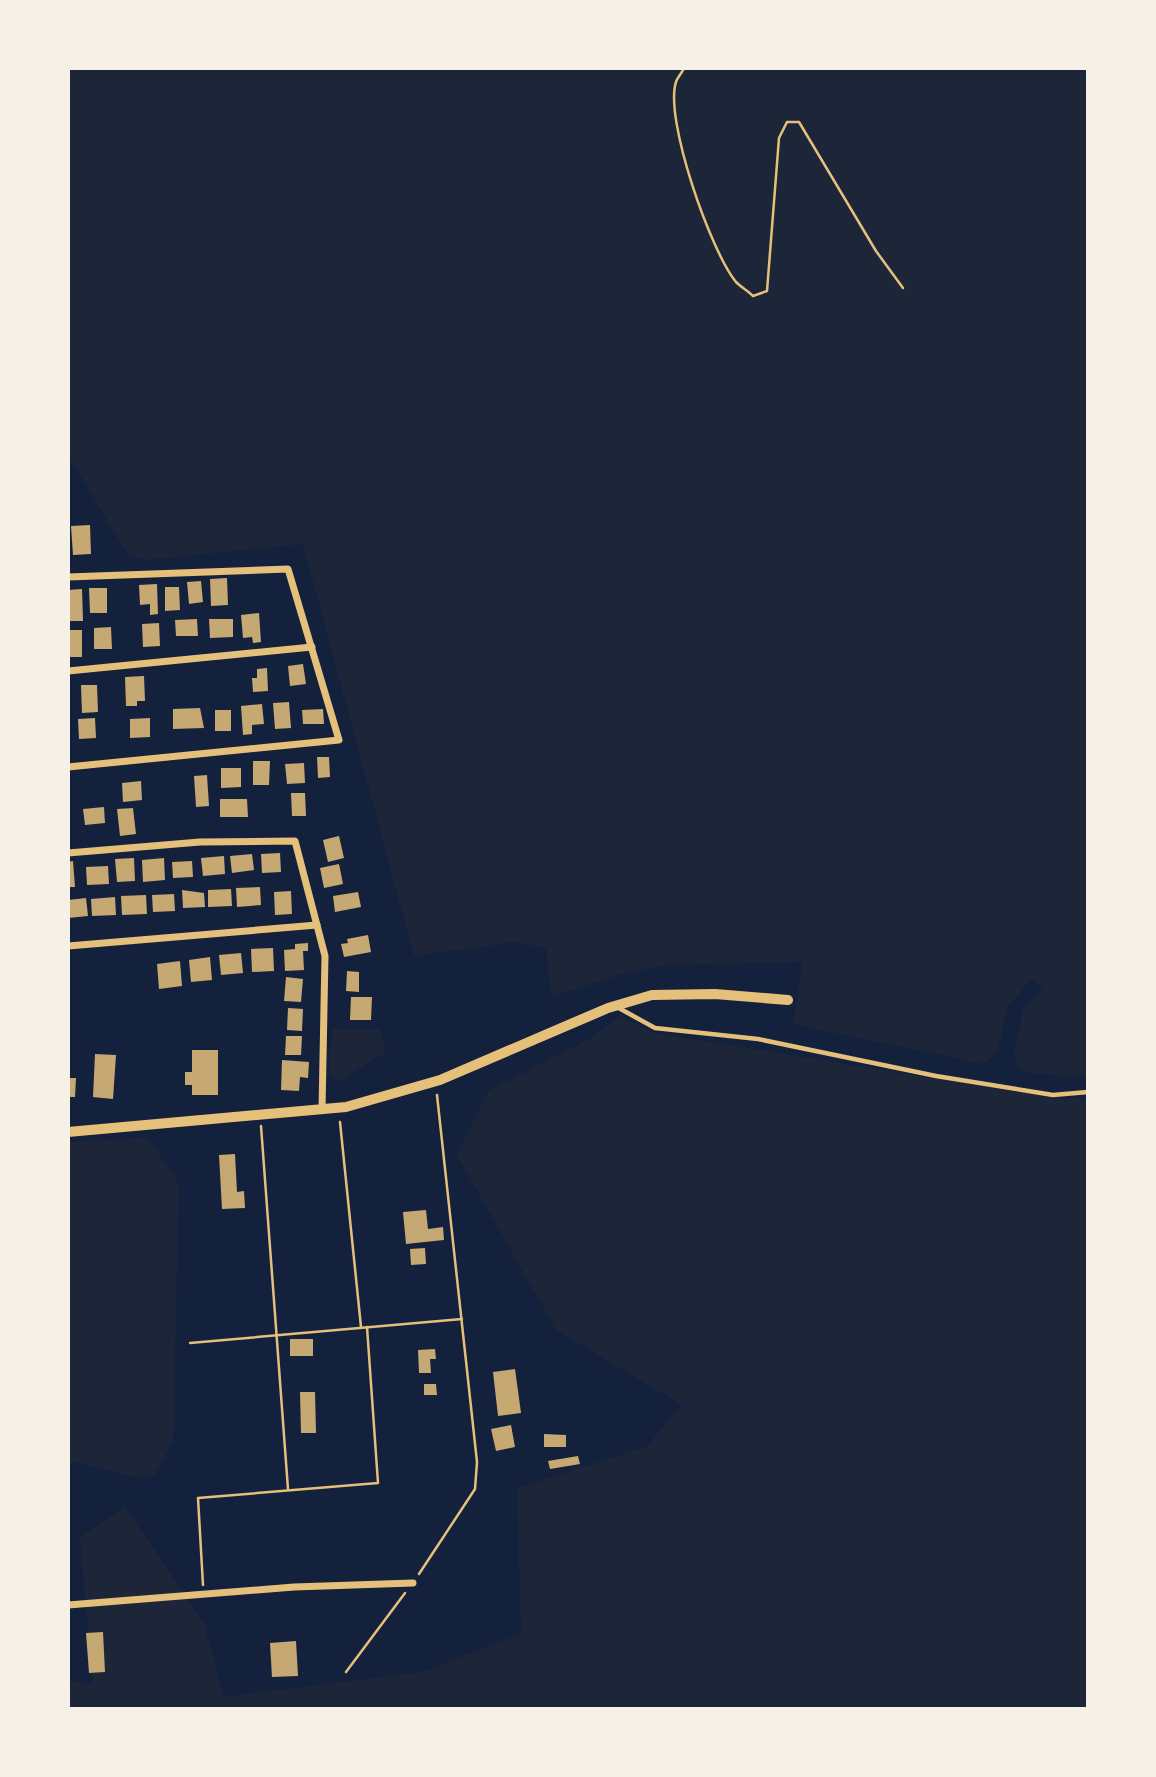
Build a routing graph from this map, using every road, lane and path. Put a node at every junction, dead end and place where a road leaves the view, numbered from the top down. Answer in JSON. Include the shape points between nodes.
{"nodes":[{"id":1,"x":684,"y":68,"type":"edge"},
{"id":2,"x":903,"y":288,"type":"dead end"},
{"id":3,"x":68,"y":577,"type":"edge"},
{"id":4,"x":312,"y":647,"type":"junction"},
{"id":5,"x":68,"y":671,"type":"edge"},
{"id":6,"x":68,"y":767,"type":"edge"},
{"id":7,"x":68,"y":853,"type":"edge"},
{"id":8,"x":317,"y":925,"type":"junction"},
{"id":9,"x":68,"y":946,"type":"edge"},
{"id":10,"x":788,"y":1000,"type":"dead end"},
{"id":11,"x":615,"y":1006,"type":"junction"},
{"id":12,"x":435,"y":1082,"type":"junction"},
{"id":13,"x":1088,"y":1092,"type":"edge"},
{"id":14,"x":338,"y":1108,"type":"junction"},
{"id":15,"x":322,"y":1110,"type":"junction"},
{"id":16,"x":260,"y":1116,"type":"junction"},
{"id":17,"x":68,"y":1132,"type":"edge"},
{"id":18,"x":463,"y":1318,"type":"junction"},
{"id":19,"x":367,"y":1327,"type":"junction"},
{"id":20,"x":361,"y":1328,"type":"junction"},
{"id":21,"x":276,"y":1335,"type":"junction"},
{"id":22,"x":190,"y":1343,"type":"dead end"},
{"id":23,"x":288,"y":1490,"type":"junction"},
{"id":24,"x":413,"y":1583,"type":"junction"},
{"id":25,"x":203,"y":1594,"type":"junction"},
{"id":26,"x":68,"y":1605,"type":"edge"},
{"id":27,"x":346,"y":1672,"type":"dead end"}],
"edges":[{"from":1,"to":2,"type":"path","via":[[676,83],[674,109],[684,165],[736,281],[753,296],[767,291],[779,138],[788,122],[799,122]]},
{"from":3,"to":4,"type":"street","via":[[288,569]]},
{"from":4,"to":5,"type":"street"},
{"from":4,"to":6,"type":"street","via":[[339,740]]},
{"from":7,"to":8,"type":"street","via":[[200,842],[295,841]]},
{"from":8,"to":9,"type":"street"},
{"from":8,"to":15,"type":"street","via":[[326,956]]},
{"from":10,"to":11,"type":"street","via":[[652,995]]},
{"from":11,"to":12,"type":"street"},
{"from":11,"to":13,"type":"lane","via":[[655,1028],[758,1039],[1054,1095]]},
{"from":12,"to":14,"type":"street"},
{"from":12,"to":18,"type":"path"},
{"from":14,"to":15,"type":"street"},
{"from":14,"to":20,"type":"path"},
{"from":15,"to":16,"type":"street"},
{"from":16,"to":17,"type":"street"},
{"from":16,"to":21,"type":"path"},
{"from":18,"to":19,"type":"path"},
{"from":18,"to":24,"type":"path","via":[[477,1462],[475,1489]]},
{"from":19,"to":20,"type":"path"},
{"from":19,"to":23,"type":"path","via":[[378,1483]]},
{"from":20,"to":21,"type":"path"},
{"from":21,"to":22,"type":"path"},
{"from":21,"to":23,"type":"path"},
{"from":23,"to":25,"type":"path","via":[[198,1498]]},
{"from":24,"to":25,"type":"street"},
{"from":24,"to":27,"type":"path"},
{"from":25,"to":26,"type":"street"}]}
